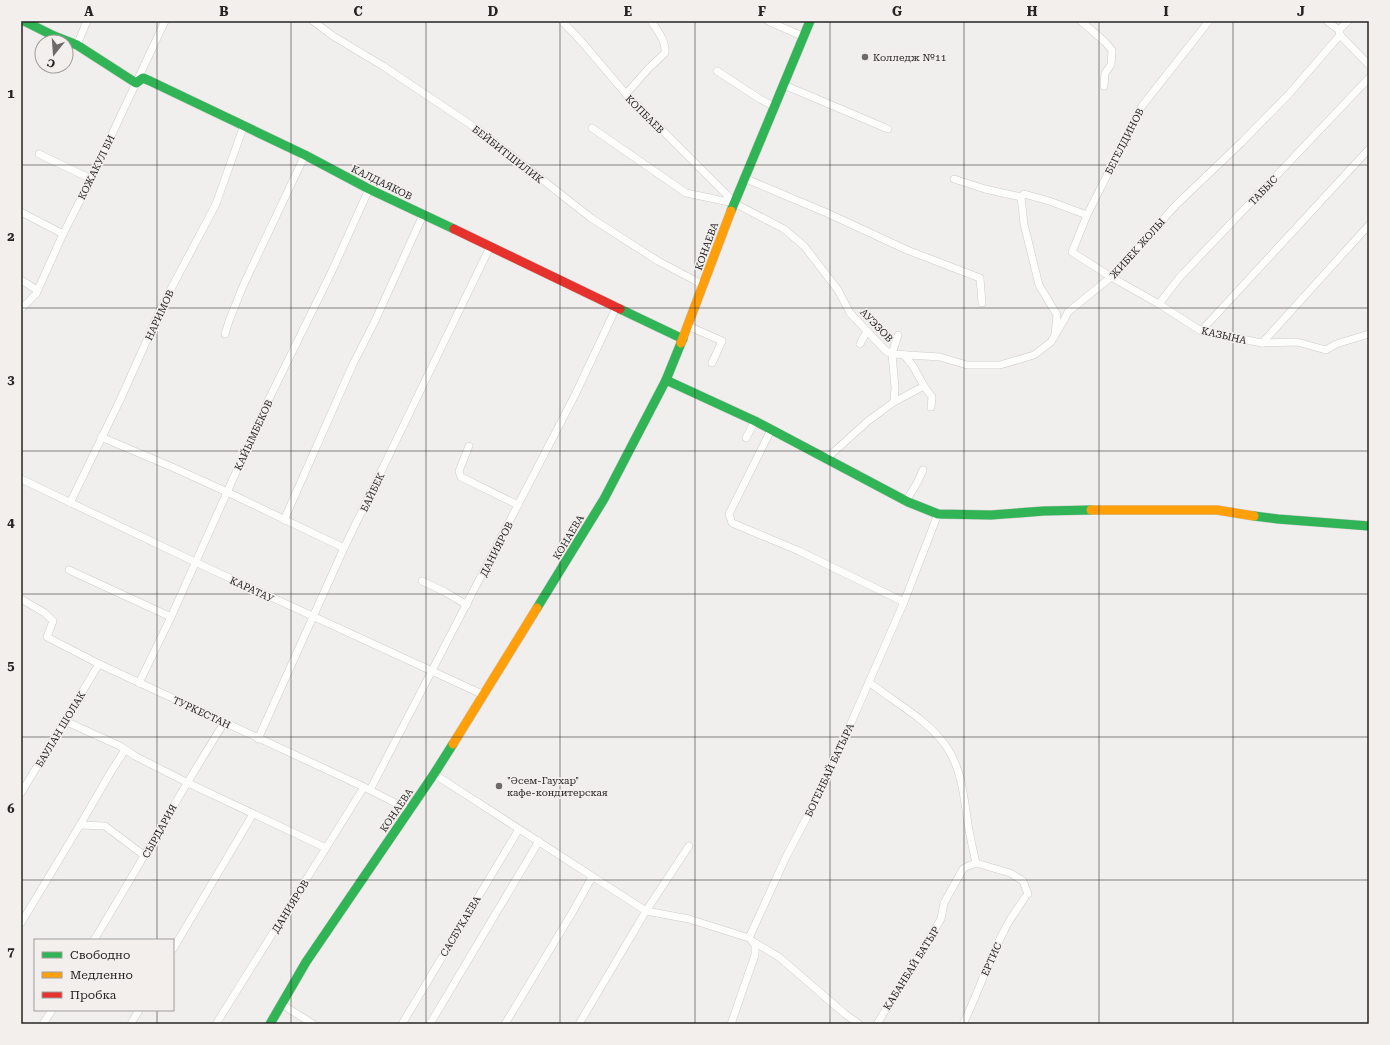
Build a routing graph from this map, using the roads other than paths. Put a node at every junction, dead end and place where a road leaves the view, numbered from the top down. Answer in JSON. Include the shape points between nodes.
{"nodes":[{"id":1,"x":24,"y":21,"type":"edge"},
{"id":2,"x":87,"y":21,"type":"edge"},
{"id":3,"x":165,"y":21,"type":"edge"},
{"id":4,"x":313,"y":21,"type":"edge"},
{"id":5,"x":562,"y":21,"type":"edge"},
{"id":6,"x":651,"y":21,"type":"edge"},
{"id":7,"x":768,"y":21,"type":"edge"},
{"id":8,"x":810,"y":21,"type":"edge"},
{"id":9,"x":1081,"y":21,"type":"edge"},
{"id":10,"x":1209,"y":21,"type":"edge"},
{"id":11,"x":1327,"y":21,"type":"edge"},
{"id":12,"x":1348,"y":21,"type":"edge"},
{"id":13,"x":1339,"y":32,"type":"junction"},
{"id":14,"x":804,"y":37,"type":"junction"},
{"id":15,"x":77,"y":45,"type":"junction"},
{"id":16,"x":1369,"y":65,"type":"edge"},
{"id":17,"x":717,"y":71,"type":"dead end"},
{"id":18,"x":1369,"y":78,"type":"edge"},
{"id":19,"x":136,"y":83,"type":"junction"},
{"id":20,"x":784,"y":85,"type":"junction"},
{"id":21,"x":1104,"y":86,"type":"dead end"},
{"id":22,"x":626,"y":94,"type":"junction"},
{"id":23,"x":775,"y":107,"type":"junction"},
{"id":24,"x":244,"y":125,"type":"junction"},
{"id":25,"x":592,"y":128,"type":"dead end"},
{"id":26,"x":888,"y":130,"type":"dead end"},
{"id":27,"x":1369,"y":149,"type":"edge"},
{"id":28,"x":38,"y":154,"type":"dead end"},
{"id":29,"x":305,"y":155,"type":"junction"},
{"id":30,"x":744,"y":178,"type":"junction"},
{"id":31,"x":90,"y":179,"type":"junction"},
{"id":32,"x":954,"y":179,"type":"dead end"},
{"id":33,"x":369,"y":189,"type":"junction"},
{"id":34,"x":1020,"y":196,"type":"junction"},
{"id":35,"x":734,"y":202,"type":"junction"},
{"id":36,"x":21,"y":212,"type":"edge"},
{"id":37,"x":424,"y":215,"type":"junction"},
{"id":38,"x":1087,"y":215,"type":"junction"},
{"id":39,"x":1369,"y":225,"type":"edge"},
{"id":40,"x":63,"y":234,"type":"junction"},
{"id":41,"x":490,"y":246,"type":"junction"},
{"id":42,"x":1072,"y":252,"type":"joint"},
{"id":43,"x":1111,"y":277,"type":"junction"},
{"id":44,"x":21,"y":280,"type":"edge"},
{"id":45,"x":703,"y":286,"type":"junction"},
{"id":46,"x":37,"y":290,"type":"junction"},
{"id":47,"x":982,"y":303,"type":"dead end"},
{"id":48,"x":1159,"y":304,"type":"junction"},
{"id":49,"x":617,"y":306,"type":"junction"},
{"id":50,"x":21,"y":309,"type":"edge"},
{"id":51,"x":688,"y":326,"type":"junction"},
{"id":52,"x":867,"y":331,"type":"junction"},
{"id":53,"x":1201,"y":331,"type":"junction"},
{"id":54,"x":225,"y":334,"type":"dead end"},
{"id":55,"x":1055,"y":334,"type":"junction"},
{"id":56,"x":1369,"y":334,"type":"edge"},
{"id":57,"x":898,"y":335,"type":"dead end"},
{"id":58,"x":683,"y":339,"type":"junction"},
{"id":59,"x":1262,"y":343,"type":"junction"},
{"id":60,"x":860,"y":344,"type":"dead end"},
{"id":61,"x":892,"y":354,"type":"junction"},
{"id":62,"x":904,"y":355,"type":"junction"},
{"id":63,"x":712,"y":363,"type":"dead end"},
{"id":64,"x":666,"y":380,"type":"junction"},
{"id":65,"x":924,"y":386,"type":"junction"},
{"id":66,"x":894,"y":402,"type":"junction"},
{"id":67,"x":931,"y":407,"type":"dead end"},
{"id":68,"x":755,"y":421,"type":"junction"},
{"id":69,"x":771,"y":430,"type":"junction"},
{"id":70,"x":101,"y":437,"type":"junction"},
{"id":71,"x":746,"y":438,"type":"dead end"},
{"id":72,"x":469,"y":446,"type":"dead end"},
{"id":73,"x":826,"y":459,"type":"junction"},
{"id":74,"x":923,"y":470,"type":"dead end"},
{"id":75,"x":21,"y":479,"type":"edge"},
{"id":76,"x":227,"y":492,"type":"junction"},
{"id":77,"x":906,"y":501,"type":"junction"},
{"id":78,"x":70,"y":503,"type":"junction"},
{"id":79,"x":518,"y":505,"type":"junction"},
{"id":80,"x":938,"y":514,"type":"junction"},
{"id":81,"x":284,"y":520,"type":"junction"},
{"id":82,"x":1369,"y":526,"type":"edge"},
{"id":83,"x":344,"y":548,"type":"junction"},
{"id":84,"x":195,"y":562,"type":"junction"},
{"id":85,"x":69,"y":570,"type":"dead end"},
{"id":86,"x":422,"y":581,"type":"dead end"},
{"id":87,"x":21,"y":599,"type":"edge"},
{"id":88,"x":904,"y":602,"type":"junction"},
{"id":89,"x":466,"y":605,"type":"junction"},
{"id":90,"x":171,"y":617,"type":"junction"},
{"id":91,"x":313,"y":617,"type":"junction"},
{"id":92,"x":99,"y":664,"type":"junction"},
{"id":93,"x":432,"y":672,"type":"junction"},
{"id":94,"x":869,"y":682,"type":"junction"},
{"id":95,"x":139,"y":683,"type":"junction"},
{"id":96,"x":484,"y":695,"type":"junction"},
{"id":97,"x":64,"y":721,"type":"junction"},
{"id":98,"x":224,"y":723,"type":"junction"},
{"id":99,"x":258,"y":739,"type":"junction"},
{"id":100,"x":125,"y":750,"type":"junction"},
{"id":101,"x":434,"y":774,"type":"junction"},
{"id":102,"x":186,"y":782,"type":"junction"},
{"id":103,"x":367,"y":789,"type":"junction"},
{"id":104,"x":22,"y":790,"type":"edge"},
{"id":105,"x":409,"y":810,"type":"junction"},
{"id":106,"x":253,"y":814,"type":"junction"},
{"id":107,"x":80,"y":826,"type":"junction"},
{"id":108,"x":519,"y":829,"type":"junction"},
{"id":109,"x":539,"y":841,"type":"junction"},
{"id":110,"x":689,"y":846,"type":"dead end"},
{"id":111,"x":326,"y":848,"type":"junction"},
{"id":112,"x":145,"y":856,"type":"junction"},
{"id":113,"x":976,"y":863,"type":"junction"},
{"id":114,"x":592,"y":877,"type":"junction"},
{"id":115,"x":646,"y":911,"type":"junction"},
{"id":116,"x":21,"y":923,"type":"edge"},
{"id":117,"x":95,"y":939,"type":"edge"},
{"id":118,"x":751,"y":939,"type":"junction"},
{"id":119,"x":174,"y":947,"type":"edge"},
{"id":120,"x":281,"y":1004,"type":"junction"},
{"id":121,"x":51,"y":1011,"type":"edge"},
{"id":122,"x":138,"y":1011,"type":"edge"},
{"id":123,"x":43,"y":1024,"type":"edge"},
{"id":124,"x":131,"y":1024,"type":"edge"},
{"id":125,"x":216,"y":1024,"type":"edge"},
{"id":126,"x":270,"y":1024,"type":"edge"},
{"id":127,"x":313,"y":1024,"type":"edge"},
{"id":128,"x":402,"y":1024,"type":"edge"},
{"id":129,"x":430,"y":1024,"type":"edge"},
{"id":130,"x":504,"y":1024,"type":"edge"},
{"id":131,"x":579,"y":1024,"type":"edge"},
{"id":132,"x":731,"y":1024,"type":"edge"},
{"id":133,"x":859,"y":1024,"type":"edge"},
{"id":134,"x":877,"y":1024,"type":"edge"},
{"id":135,"x":963,"y":1024,"type":"edge"}],
"edges":[{"from":1,"to":15,"type":"street"},
{"from":2,"to":15,"type":"street"},
{"from":3,"to":19,"type":"street","name":"КОЖАКУЛ БИ"},
{"from":4,"to":45,"type":"street","name":"БЕЙБИТШИЛИК","via":[[483,133],[591,218],[658,262]]},
{"from":5,"to":22,"type":"street","name":"КОПБАЕВ"},
{"from":6,"to":22,"type":"street","via":[[662,37],[666,47],[665,53]]},
{"from":7,"to":14,"type":"street"},
{"from":8,"to":14,"type":"street","name":"КОНАЕВА"},
{"from":9,"to":21,"type":"street","via":[[1112,50],[1111,65],[1105,73]]},
{"from":10,"to":38,"type":"street","name":"БЕГЕЛДИНОВ","via":[[1142,106]]},
{"from":11,"to":13,"type":"street"},
{"from":12,"to":13,"type":"street","name":"ЖИБЕК ЖОЛЫ"},
{"from":13,"to":16,"type":"street"},
{"from":13,"to":43,"type":"street","name":"ЖИБЕК ЖОЛЫ","via":[[1289,94],[1176,205]]},
{"from":14,"to":20,"type":"street","name":"КОНАЕВА"},
{"from":15,"to":19,"type":"street"},
{"from":17,"to":23,"type":"street"},
{"from":18,"to":48,"type":"street","name":"ТАБЫС","via":[[1198,257]]},
{"from":19,"to":24,"type":"street","name":"КАЛДАЯКОВ","via":[[143,78]]},
{"from":19,"to":31,"type":"street","name":"КОЖАКУЛ БИ"},
{"from":20,"to":23,"type":"street","name":"КОНАЕВА"},
{"from":20,"to":26,"type":"street"},
{"from":22,"to":35,"type":"street","name":"КОПБАЕВ"},
{"from":23,"to":30,"type":"street","name":"КОНАЕВА"},
{"from":24,"to":29,"type":"street","name":"КАЛДАЯКОВ"},
{"from":24,"to":70,"type":"street","name":"НАРИМОВ","via":[[216,204],[163,304]]},
{"from":25,"to":35,"type":"street","via":[[686,192]]},
{"from":27,"to":53,"type":"street"},
{"from":28,"to":31,"type":"street"},
{"from":29,"to":33,"type":"street","name":"КАЛДАЯКОВ"},
{"from":29,"to":54,"type":"street","via":[[243,286]]},
{"from":30,"to":35,"type":"street","name":"КОНАЕВА"},
{"from":30,"to":47,"type":"street","via":[[907,250],[980,278]]},
{"from":31,"to":40,"type":"street","name":"КОЖАКУЛ БИ"},
{"from":32,"to":34,"type":"street"},
{"from":33,"to":37,"type":"street","name":"КАЛДАЯКОВ"},
{"from":33,"to":76,"type":"street","name":"КАЙЫМБЕКОВ"},
{"from":34,"to":38,"type":"street","via":[[1024,194],[1049,201]]},
{"from":34,"to":55,"type":"street","via":[[1039,285],[1057,315]]},
{"from":35,"to":45,"type":"street","name":"КОНАЕВА"},
{"from":35,"to":52,"type":"street","name":"АУЭЗОВ","via":[[784,229],[804,246],[838,290],[850,313]]},
{"from":36,"to":40,"type":"street"},
{"from":37,"to":41,"type":"street","name":"КАЛДАЯКОВ"},
{"from":37,"to":81,"type":"street","via":[[352,364]]},
{"from":38,"to":42,"type":"street","name":"БЕГЕЛДИНОВ"},
{"from":39,"to":59,"type":"street"},
{"from":40,"to":46,"type":"street","name":"КОЖАКУЛ БИ"},
{"from":41,"to":49,"type":"street","name":"КАЛДАЯКОВ"},
{"from":41,"to":83,"type":"street","name":"БАЙБЕК"},
{"from":42,"to":43,"type":"street","name":"КАЗЫНА"},
{"from":43,"to":48,"type":"street","name":"КАЗЫНА"},
{"from":43,"to":55,"type":"street","name":"ЖИБЕК ЖОЛЫ","via":[[1068,312]]},
{"from":44,"to":46,"type":"street"},
{"from":45,"to":51,"type":"street","name":"КОНАЕВА"},
{"from":46,"to":50,"type":"street","name":"КОЖАКУЛ БИ"},
{"from":48,"to":53,"type":"street","name":"КАЗЫНА"},
{"from":49,"to":58,"type":"street","name":"КАЛДАЯКОВ"},
{"from":49,"to":79,"type":"street","name":"ДАНИЯРОВ","via":[[576,395]]},
{"from":51,"to":58,"type":"street","name":"КОНАЕВА"},
{"from":51,"to":63,"type":"street","via":[[722,341]]},
{"from":52,"to":60,"type":"street"},
{"from":52,"to":61,"type":"street","name":"АУЭЗОВ"},
{"from":53,"to":59,"type":"street","name":"КАЗЫНА"},
{"from":55,"to":62,"type":"street","name":"ЖИБЕК ЖОЛЫ","via":[[1051,342],[1034,355],[1000,365],[967,365],[940,357]]},
{"from":56,"to":59,"type":"street","name":"КАЗЫНА","via":[[1336,344],[1326,350],[1298,342]]},
{"from":57,"to":61,"type":"street"},
{"from":58,"to":64,"type":"street","name":"КОНАЕВА"},
{"from":61,"to":62,"type":"street","name":"ЖИБЕК ЖОЛЫ"},
{"from":61,"to":66,"type":"street","name":"АУЭЗОВ"},
{"from":62,"to":65,"type":"street"},
{"from":64,"to":68,"type":"street"},
{"from":64,"to":96,"type":"street","name":"КОНАЕВА","via":[[604,499]]},
{"from":65,"to":66,"type":"street"},
{"from":65,"to":67,"type":"street","via":[[932,397]]},
{"from":66,"to":73,"type":"street","via":[[868,421]]},
{"from":68,"to":69,"type":"street"},
{"from":68,"to":71,"type":"street"},
{"from":69,"to":73,"type":"street"},
{"from":69,"to":88,"type":"street","via":[[729,514],[732,523],[793,548]]},
{"from":70,"to":76,"type":"street"},
{"from":70,"to":78,"type":"street","name":"НАРИМОВ"},
{"from":72,"to":79,"type":"street","via":[[459,471],[461,477]]},
{"from":73,"to":77,"type":"street"},
{"from":74,"to":77,"type":"street"},
{"from":75,"to":78,"type":"street","name":"КАРАТАУ"},
{"from":76,"to":81,"type":"street"},
{"from":76,"to":84,"type":"street","name":"КАЙЫМБЕКОВ"},
{"from":77,"to":80,"type":"street"},
{"from":78,"to":84,"type":"street","name":"КАРАТАУ"},
{"from":79,"to":89,"type":"street","name":"ДАНИЯРОВ"},
{"from":80,"to":82,"type":"street","via":[[992,515],[1132,508],[1217,510],[1278,519]]},
{"from":80,"to":88,"type":"street","name":"БОГЕНБАЙ БАТЫРА"},
{"from":81,"to":83,"type":"street"},
{"from":83,"to":91,"type":"street","name":"БАЙБЕК"},
{"from":84,"to":90,"type":"street","name":"КАЙЫМБЕКОВ"},
{"from":84,"to":91,"type":"street","name":"КАРАТАУ"},
{"from":85,"to":90,"type":"street"},
{"from":86,"to":89,"type":"street"},
{"from":87,"to":92,"type":"street","name":"ТУРКЕСТАН","via":[[45,613],[53,621],[47,637]]},
{"from":88,"to":94,"type":"street","name":"БОГЕНБАЙ БАТЫРА"},
{"from":89,"to":93,"type":"street","name":"ДАНИЯРОВ"},
{"from":90,"to":95,"type":"street","name":"КАЙЫМБЕКОВ"},
{"from":91,"to":93,"type":"street","name":"КАРАТАУ"},
{"from":91,"to":99,"type":"street","name":"БАЙБЕК"},
{"from":92,"to":95,"type":"street","name":"ТУРКЕСТАН"},
{"from":92,"to":97,"type":"street","name":"БАУЛАН ШОЛАК"},
{"from":93,"to":96,"type":"street","name":"КАРАТАУ"},
{"from":93,"to":103,"type":"street","name":"ДАНИЯРОВ"},
{"from":94,"to":113,"type":"street","via":[[913,713],[946,746],[958,772]]},
{"from":94,"to":118,"type":"street","name":"БОГЕНБАЙ БАТЫРА","via":[[844,740],[786,857]]},
{"from":95,"to":98,"type":"street","name":"ТУРКЕСТАН"},
{"from":96,"to":101,"type":"street","name":"КОНАЕВА"},
{"from":97,"to":100,"type":"street"},
{"from":97,"to":104,"type":"street","name":"БАУЛАН ШОЛАК"},
{"from":98,"to":99,"type":"street","name":"ТУРКЕСТАН"},
{"from":98,"to":102,"type":"street","name":"СЫРДАРИЯ"},
{"from":99,"to":103,"type":"street","name":"ТУРКЕСТАН"},
{"from":100,"to":102,"type":"street"},
{"from":100,"to":107,"type":"street"},
{"from":101,"to":105,"type":"street","name":"КОНАЕВА"},
{"from":101,"to":108,"type":"street"},
{"from":102,"to":106,"type":"street"},
{"from":102,"to":112,"type":"street","name":"СЫРДАРИЯ"},
{"from":103,"to":105,"type":"street","name":"ТУРКЕСТАН"},
{"from":103,"to":111,"type":"street","name":"ДАНИЯРОВ"},
{"from":105,"to":120,"type":"street","name":"КОНАЕВА","via":[[306,962]]},
{"from":106,"to":111,"type":"street"},
{"from":106,"to":119,"type":"street"},
{"from":107,"to":112,"type":"street","via":[[105,826]]},
{"from":107,"to":116,"type":"street"},
{"from":108,"to":109,"type":"street"},
{"from":108,"to":128,"type":"street","name":"САСБУКАЕВА"},
{"from":109,"to":114,"type":"street"},
{"from":109,"to":129,"type":"street"},
{"from":110,"to":115,"type":"street"},
{"from":111,"to":125,"type":"street","name":"ДАНИЯРОВ"},
{"from":112,"to":117,"type":"street","name":"СЫРДАРИЯ"},
{"from":113,"to":134,"type":"street","name":"КАБАНБАЙ БАТЫР","via":[[965,868],[944,903],[942,919]]},
{"from":113,"to":135,"type":"street","name":"ЕРТИС","via":[[1010,873],[1023,881],[1026,896],[1004,929]]},
{"from":114,"to":115,"type":"street"},
{"from":114,"to":130,"type":"street"},
{"from":115,"to":118,"type":"street","via":[[689,919]]},
{"from":115,"to":131,"type":"street"},
{"from":118,"to":132,"type":"street","name":"БОГЕНБАЙ БАТЫРА","via":[[755,945],[755,955]]},
{"from":118,"to":133,"type":"street","via":[[779,956]]},
{"from":120,"to":126,"type":"street","name":"КОНАЕВА"},
{"from":120,"to":127,"type":"street"},
{"from":121,"to":123,"type":"street"},
{"from":122,"to":124,"type":"street"}]}
